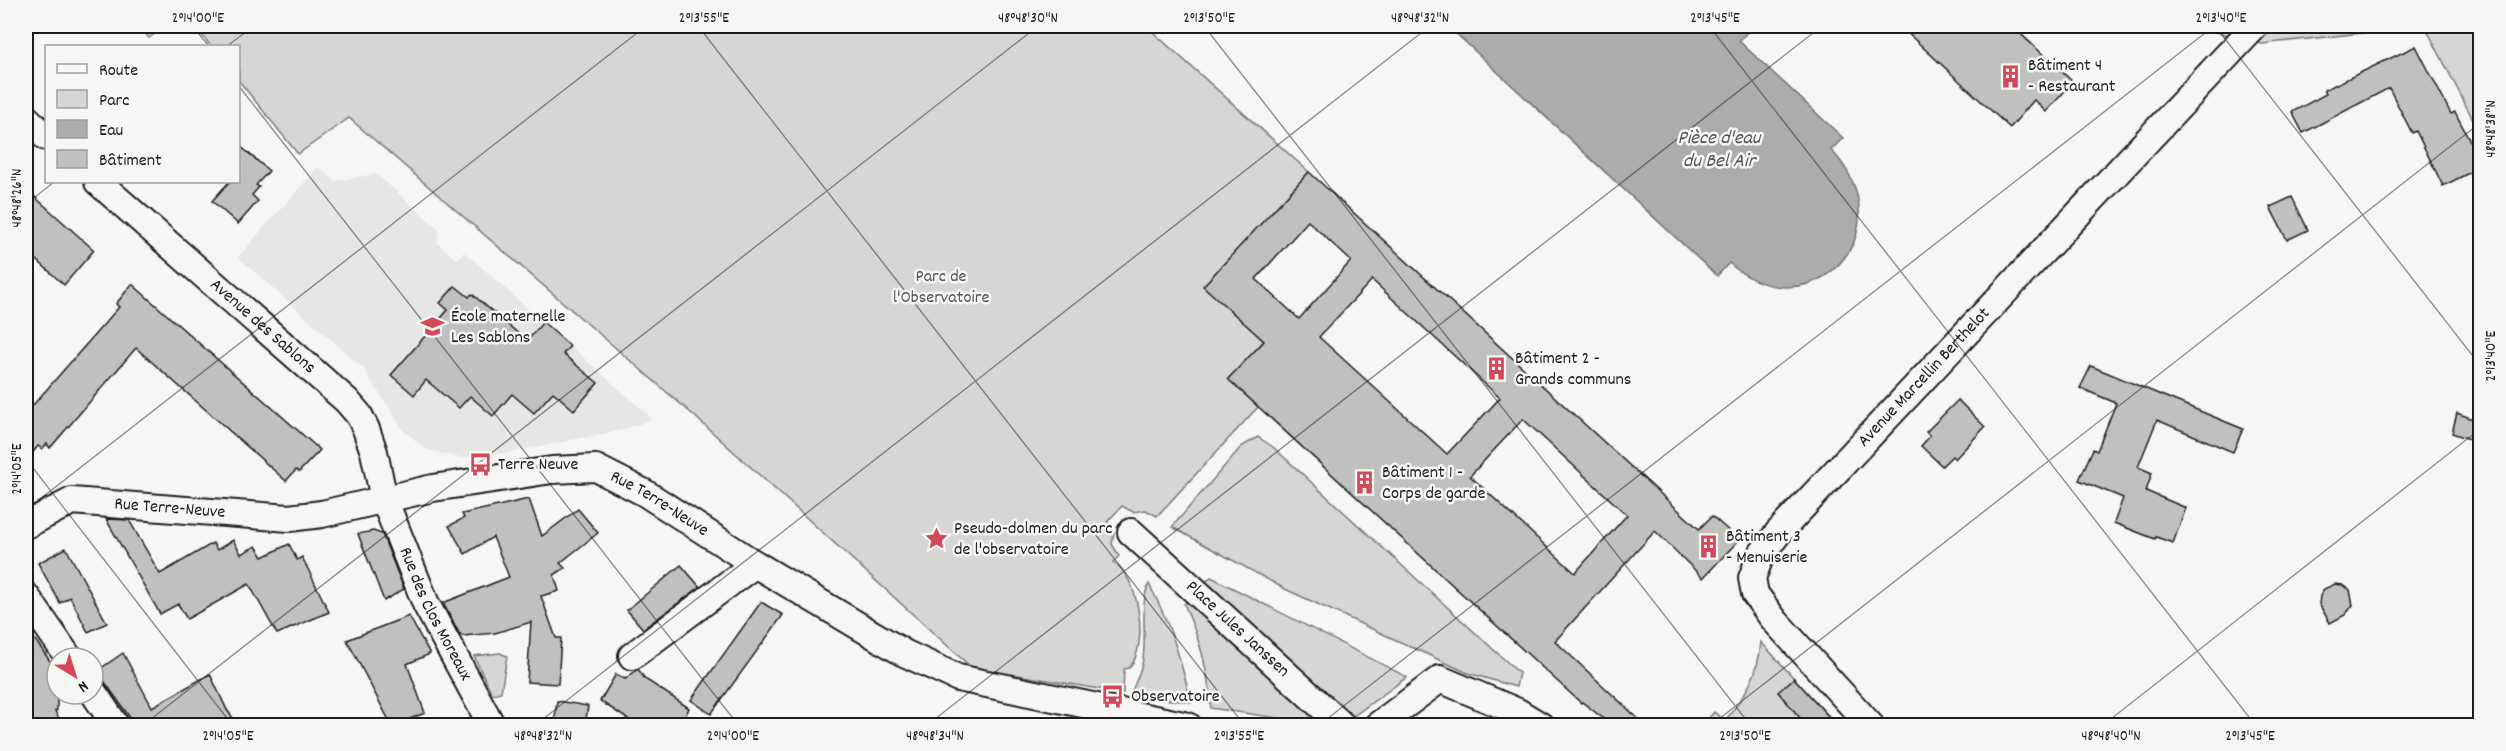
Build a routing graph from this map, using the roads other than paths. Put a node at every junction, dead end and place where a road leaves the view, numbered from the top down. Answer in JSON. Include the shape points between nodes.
{"nodes":[{"id":1,"x":2255,"y":26,"type":"edge"},
{"id":2,"x":26,"y":118,"type":"edge"},
{"id":3,"x":45,"y":136,"type":"edge"},
{"id":4,"x":99,"y":183,"type":"edge"},
{"id":5,"x":384,"y":499,"type":"junction"},
{"id":6,"x":26,"y":525,"type":"edge"},
{"id":7,"x":1131,"y":531,"type":"dead end"},
{"id":8,"x":755,"y":564,"type":"junction"},
{"id":9,"x":26,"y":596,"type":"edge"},
{"id":10,"x":61,"y":646,"type":"edge"},
{"id":11,"x":632,"y":656,"type":"dead end"},
{"id":12,"x":103,"y":706,"type":"edge"},
{"id":13,"x":117,"y":726,"type":"edge"},
{"id":14,"x":492,"y":726,"type":"edge"},
{"id":15,"x":1188,"y":726,"type":"edge"},
{"id":16,"x":1343,"y":726,"type":"edge"},
{"id":17,"x":1377,"y":726,"type":"edge"},
{"id":18,"x":1541,"y":726,"type":"edge"},
{"id":19,"x":1871,"y":726,"type":"edge"}],
"edges":[{"from":1,"to":19,"type":"street","name":"Avenue Marcellin Berthelot","via":[[1761,555],[1752,578],[1755,594]]},
{"from":2,"to":3,"type":"street"},
{"from":4,"to":5,"type":"street","name":"Avenue des Sablons","via":[[347,401],[359,415],[375,452]]},
{"from":5,"to":6,"type":"street","name":"Rue Terre-Neuve","via":[[289,518],[72,501]]},
{"from":5,"to":8,"type":"street","name":"Rue Terre-Neuve","via":[[486,479],[596,468],[645,493]]},
{"from":5,"to":14,"type":"street","name":"Rue des Clos Moreaux","via":[[426,604]]},
{"from":7,"to":16,"type":"street","name":"Place Jules Janssen"},
{"from":8,"to":11,"type":"street"},
{"from":8,"to":15,"type":"street","name":"Rue Terre-Neuve","via":[[904,653],[958,678]]},
{"from":9,"to":10,"type":"street"},
{"from":12,"to":13,"type":"street"},
{"from":17,"to":18,"type":"street","via":[[1440,679]]}]}
